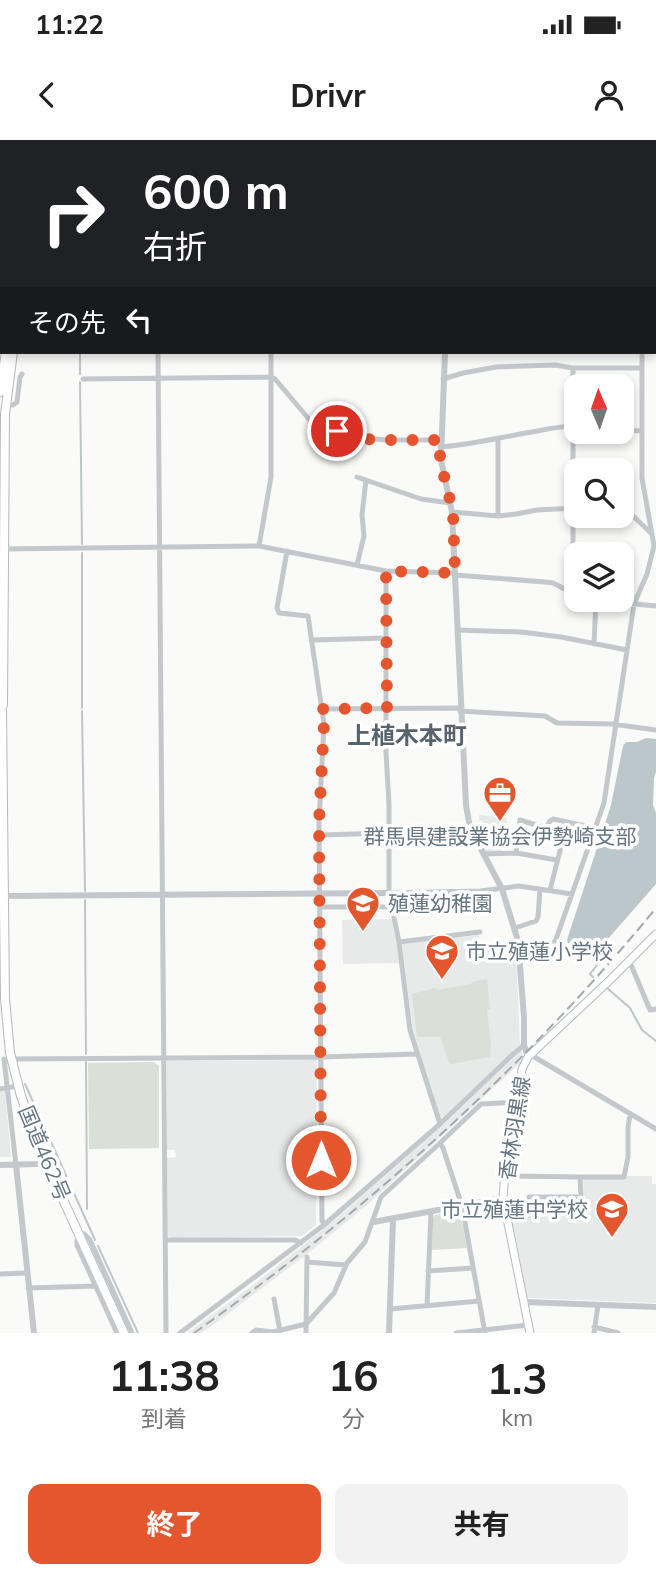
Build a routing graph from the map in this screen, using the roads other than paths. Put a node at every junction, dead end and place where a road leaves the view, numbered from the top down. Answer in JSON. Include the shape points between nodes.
{"nodes":[{"id":1,"x":3,"y":354,"type":"edge"},
{"id":2,"x":13,"y":354,"type":"edge"},
{"id":3,"x":158,"y":354,"type":"edge"},
{"id":4,"x":271,"y":354,"type":"edge"},
{"id":5,"x":445,"y":354,"type":"edge"},
{"id":6,"x":642,"y":354,"type":"edge"},
{"id":7,"x":573,"y":368,"type":"junction"},
{"id":8,"x":642,"y":368,"type":"junction"},
{"id":9,"x":22,"y":374,"type":"dead end"},
{"id":10,"x":573,"y":374,"type":"edge"},
{"id":11,"x":159,"y":377,"type":"junction"},
{"id":12,"x":271,"y":377,"type":"junction"},
{"id":13,"x":83,"y":379,"type":"dead end"},
{"id":14,"x":443,"y":379,"type":"junction"},
{"id":15,"x":0,"y":392,"type":"edge"},
{"id":16,"x":3,"y":405,"type":"edge"},
{"id":17,"x":564,"y":426,"type":"edge"},
{"id":18,"x":634,"y":431,"type":"edge"},
{"id":19,"x":642,"y":431,"type":"junction"},
{"id":20,"x":498,"y":438,"type":"junction"},
{"id":21,"x":440,"y":443,"type":"junction"},
{"id":22,"x":357,"y":477,"type":"dead end"},
{"id":23,"x":366,"y":480,"type":"junction"},
{"id":24,"x":450,"y":503,"type":"junction"},
{"id":25,"x":564,"y":509,"type":"edge"},
{"id":26,"x":453,"y":512,"type":"junction"},
{"id":27,"x":498,"y":516,"type":"junction"},
{"id":28,"x":634,"y":517,"type":"edge"},
{"id":29,"x":652,"y":534,"type":"junction"},
{"id":30,"x":259,"y":546,"type":"junction"},
{"id":31,"x":160,"y":547,"type":"junction"},
{"id":32,"x":3,"y":549,"type":"edge"},
{"id":33,"x":287,"y":551,"type":"junction"},
{"id":34,"x":357,"y":565,"type":"junction"},
{"id":35,"x":386,"y":571,"type":"junction"},
{"id":36,"x":455,"y":574,"type":"junction"},
{"id":37,"x":564,"y":589,"type":"edge"},
{"id":38,"x":634,"y":604,"type":"joint"},
{"id":39,"x":656,"y":606,"type":"edge"},
{"id":40,"x":595,"y":612,"type":"edge"},
{"id":41,"x":633,"y":612,"type":"edge"},
{"id":42,"x":457,"y":630,"type":"junction"},
{"id":43,"x":387,"y":638,"type":"junction"},
{"id":44,"x":311,"y":640,"type":"junction"},
{"id":45,"x":594,"y":644,"type":"junction"},
{"id":46,"x":627,"y":650,"type":"junction"},
{"id":47,"x":0,"y":701,"type":"edge"},
{"id":48,"x":387,"y":708,"type":"junction"},
{"id":49,"x":321,"y":709,"type":"junction"},
{"id":50,"x":460,"y":709,"type":"junction"},
{"id":51,"x":2,"y":711,"type":"junction"},
{"id":52,"x":616,"y":724,"type":"junction"},
{"id":53,"x":656,"y":730,"type":"edge"},
{"id":54,"x":567,"y":823,"type":"junction"},
{"id":55,"x":595,"y":828,"type":"junction"},
{"id":56,"x":389,"y":833,"type":"junction"},
{"id":57,"x":320,"y":835,"type":"junction"},
{"id":58,"x":516,"y":853,"type":"junction"},
{"id":59,"x":483,"y":854,"type":"junction"},
{"id":60,"x":557,"y":860,"type":"junction"},
{"id":61,"x":502,"y":889,"type":"junction"},
{"id":62,"x":540,"y":889,"type":"junction"},
{"id":63,"x":550,"y":891,"type":"junction"},
{"id":64,"x":388,"y":893,"type":"junction"},
{"id":65,"x":163,"y":894,"type":"junction"},
{"id":66,"x":572,"y":894,"type":"junction"},
{"id":67,"x":320,"y":895,"type":"junction"},
{"id":68,"x":2,"y":896,"type":"edge"},
{"id":69,"x":320,"y":907,"type":"junction"},
{"id":70,"x":391,"y":907,"type":"junction"},
{"id":71,"x":515,"y":928,"type":"junction"},
{"id":72,"x":480,"y":932,"type":"dead end"},
{"id":73,"x":656,"y":934,"type":"edge"},
{"id":74,"x":399,"y":942,"type":"junction"},
{"id":75,"x":519,"y":949,"type":"junction"},
{"id":76,"x":629,"y":960,"type":"junction"},
{"id":77,"x":656,"y":1009,"type":"edge"},
{"id":78,"x":524,"y":1045,"type":"junction"},
{"id":79,"x":417,"y":1054,"type":"junction"},
{"id":80,"x":7,"y":1055,"type":"junction"},
{"id":81,"x":529,"y":1056,"type":"junction"},
{"id":82,"x":322,"y":1057,"type":"junction"},
{"id":83,"x":163,"y":1058,"type":"junction"},
{"id":84,"x":18,"y":1086,"type":"junction"},
{"id":85,"x":8,"y":1088,"type":"junction"},
{"id":86,"x":0,"y":1089,"type":"edge"},
{"id":87,"x":517,"y":1102,"type":"junction"},
{"id":88,"x":631,"y":1114,"type":"junction"},
{"id":89,"x":440,"y":1124,"type":"junction"},
{"id":90,"x":656,"y":1129,"type":"edge"},
{"id":91,"x":440,"y":1143,"type":"junction"},
{"id":92,"x":46,"y":1162,"type":"junction"},
{"id":93,"x":16,"y":1164,"type":"junction"},
{"id":94,"x":0,"y":1165,"type":"edge"},
{"id":95,"x":505,"y":1176,"type":"junction"},
{"id":96,"x":580,"y":1177,"type":"junction"},
{"id":97,"x":503,"y":1198,"type":"junction"},
{"id":98,"x":462,"y":1206,"type":"junction"},
{"id":99,"x":431,"y":1212,"type":"junction"},
{"id":100,"x":506,"y":1216,"type":"junction"},
{"id":101,"x":393,"y":1219,"type":"junction"},
{"id":102,"x":373,"y":1222,"type":"junction"},
{"id":103,"x":324,"y":1224,"type":"junction"},
{"id":104,"x":78,"y":1237,"type":"junction"},
{"id":105,"x":166,"y":1240,"type":"junction"},
{"id":106,"x":301,"y":1243,"type":"junction"},
{"id":107,"x":346,"y":1265,"type":"junction"},
{"id":108,"x":473,"y":1268,"type":"junction"},
{"id":109,"x":428,"y":1271,"type":"junction"},
{"id":110,"x":26,"y":1273,"type":"junction"},
{"id":111,"x":0,"y":1274,"type":"edge"},
{"id":112,"x":96,"y":1286,"type":"junction"},
{"id":113,"x":29,"y":1288,"type":"junction"},
{"id":114,"x":274,"y":1299,"type":"dead end"},
{"id":115,"x":479,"y":1301,"type":"junction"},
{"id":116,"x":525,"y":1302,"type":"junction"},
{"id":117,"x":598,"y":1305,"type":"junction"},
{"id":118,"x":427,"y":1306,"type":"junction"},
{"id":119,"x":656,"y":1307,"type":"edge"},
{"id":120,"x":390,"y":1309,"type":"junction"},
{"id":121,"x":306,"y":1324,"type":"junction"},
{"id":122,"x":529,"y":1329,"type":"edge"},
{"id":123,"x":594,"y":1330,"type":"edge"},
{"id":124,"x":280,"y":1331,"type":"junction"},
{"id":125,"x":485,"y":1332,"type":"edge"},
{"id":126,"x":34,"y":1333,"type":"edge"},
{"id":127,"x":117,"y":1333,"type":"edge"},
{"id":128,"x":124,"y":1333,"type":"edge"},
{"id":129,"x":132,"y":1333,"type":"edge"},
{"id":130,"x":166,"y":1333,"type":"edge"},
{"id":131,"x":180,"y":1333,"type":"edge"},
{"id":132,"x":252,"y":1333,"type":"edge"},
{"id":133,"x":306,"y":1333,"type":"edge"},
{"id":134,"x":389,"y":1333,"type":"edge"},
{"id":135,"x":456,"y":1333,"type":"edge"},
{"id":136,"x":618,"y":1333,"type":"edge"}],
"edges":[{"from":1,"to":15,"type":"highway"},
{"from":2,"to":16,"type":"highway","name":"国道462号"},
{"from":3,"to":11,"type":"street"},
{"from":4,"to":12,"type":"street"},
{"from":5,"to":14,"type":"street"},
{"from":6,"to":8,"type":"street"},
{"from":7,"to":8,"type":"street"},
{"from":7,"to":10,"type":"street"},
{"from":7,"to":14,"type":"street","via":[[496,367]]},
{"from":8,"to":19,"type":"street"},
{"from":9,"to":16,"type":"street","via":[[17,402]]},
{"from":11,"to":12,"type":"street"},
{"from":11,"to":13,"type":"street"},
{"from":11,"to":31,"type":"street"},
{"from":12,"to":21,"type":"street","via":[[314,425],[365,439]]},
{"from":12,"to":30,"type":"street","via":[[271,477]]},
{"from":14,"to":21,"type":"street"},
{"from":16,"to":32,"type":"highway","name":"国道462号"},
{"from":17,"to":20,"type":"street"},
{"from":18,"to":19,"type":"street"},
{"from":19,"to":29,"type":"street","via":[[642,478]]},
{"from":20,"to":21,"type":"street","via":[[465,446]]},
{"from":20,"to":27,"type":"street"},
{"from":21,"to":24,"type":"street"},
{"from":22,"to":23,"type":"street"},
{"from":23,"to":24,"type":"street","via":[[421,499]]},
{"from":23,"to":34,"type":"street","via":[[364,536]]},
{"from":24,"to":26,"type":"street"},
{"from":25,"to":27,"type":"street"},
{"from":26,"to":27,"type":"street"},
{"from":26,"to":36,"type":"street"},
{"from":28,"to":29,"type":"street"},
{"from":29,"to":38,"type":"street","via":[[647,574]]},
{"from":30,"to":31,"type":"street"},
{"from":30,"to":33,"type":"street"},
{"from":31,"to":32,"type":"street"},
{"from":31,"to":65,"type":"street"},
{"from":32,"to":51,"type":"highway","name":"国道462号"},
{"from":33,"to":34,"type":"street"},
{"from":33,"to":44,"type":"street","via":[[277,608],[279,613],[307,616]]},
{"from":34,"to":35,"type":"street"},
{"from":35,"to":36,"type":"street"},
{"from":35,"to":43,"type":"street"},
{"from":36,"to":37,"type":"street","via":[[553,583]]},
{"from":36,"to":42,"type":"street"},
{"from":38,"to":39,"type":"street"},
{"from":40,"to":45,"type":"street"},
{"from":41,"to":46,"type":"street"},
{"from":42,"to":45,"type":"street","via":[[522,632]]},
{"from":42,"to":50,"type":"street"},
{"from":43,"to":44,"type":"street"},
{"from":43,"to":48,"type":"street"},
{"from":44,"to":49,"type":"street"},
{"from":45,"to":46,"type":"street"},
{"from":46,"to":52,"type":"street"},
{"from":47,"to":51,"type":"highway","name":"国道462号"},
{"from":48,"to":49,"type":"street"},
{"from":48,"to":50,"type":"street"},
{"from":48,"to":56,"type":"street"},
{"from":49,"to":57,"type":"street"},
{"from":50,"to":52,"type":"street","via":[[545,716],[557,723]]},
{"from":50,"to":59,"type":"street","via":[[466,806],[470,828]]},
{"from":51,"to":68,"type":"highway","name":"国道462号"},
{"from":52,"to":53,"type":"street"},
{"from":52,"to":55,"type":"street","via":[[604,803]]},
{"from":54,"to":55,"type":"street"},
{"from":54,"to":58,"type":"street","via":[[553,820],[547,828],[520,820]]},
{"from":54,"to":60,"type":"street"},
{"from":55,"to":66,"type":"street"},
{"from":56,"to":57,"type":"street"},
{"from":56,"to":64,"type":"street"},
{"from":57,"to":67,"type":"street"},
{"from":58,"to":59,"type":"street"},
{"from":58,"to":60,"type":"street"},
{"from":59,"to":61,"type":"street"},
{"from":60,"to":63,"type":"street"},
{"from":61,"to":62,"type":"street"},
{"from":61,"to":64,"type":"street"},
{"from":61,"to":71,"type":"street"},
{"from":62,"to":63,"type":"street"},
{"from":62,"to":71,"type":"street","via":[[536,921]]},
{"from":63,"to":66,"type":"street"},
{"from":64,"to":67,"type":"street"},
{"from":64,"to":70,"type":"street"},
{"from":65,"to":67,"type":"street"},
{"from":65,"to":68,"type":"street"},
{"from":65,"to":83,"type":"street"},
{"from":66,"to":75,"type":"street","via":[[555,942]]},
{"from":67,"to":69,"type":"street"},
{"from":68,"to":80,"type":"highway","name":"国道462号"},
{"from":69,"to":70,"type":"street"},
{"from":69,"to":82,"type":"street"},
{"from":70,"to":74,"type":"street"},
{"from":71,"to":75,"type":"street"},
{"from":72,"to":74,"type":"street"},
{"from":73,"to":76,"type":"main road","name":"香林羽黒線"},
{"from":74,"to":79,"type":"street"},
{"from":75,"to":78,"type":"street"},
{"from":76,"to":77,"type":"street","via":[[650,1010]]},
{"from":76,"to":81,"type":"main road","name":"香林羽黒線"},
{"from":78,"to":81,"type":"street"},
{"from":78,"to":89,"type":"street"},
{"from":79,"to":82,"type":"street"},
{"from":79,"to":89,"type":"street"},
{"from":80,"to":83,"type":"street"},
{"from":80,"to":84,"type":"highway","name":"国道462号"},
{"from":80,"to":85,"type":"street"},
{"from":81,"to":87,"type":"main road","name":"香林羽黒線"},
{"from":81,"to":88,"type":"street"},
{"from":82,"to":83,"type":"street"},
{"from":82,"to":103,"type":"street"},
{"from":83,"to":105,"type":"street"},
{"from":84,"to":85,"type":"street"},
{"from":84,"to":92,"type":"highway","name":"国道462号"},
{"from":85,"to":86,"type":"street"},
{"from":85,"to":93,"type":"street"},
{"from":87,"to":91,"type":"street","via":[[481,1104]]},
{"from":87,"to":95,"type":"main road","name":"香林羽黒線"},
{"from":88,"to":90,"type":"street"},
{"from":88,"to":96,"type":"street","via":[[624,1177]]},
{"from":89,"to":103,"type":"street"},
{"from":91,"to":98,"type":"street"},
{"from":91,"to":102,"type":"street","via":[[381,1197]]},
{"from":92,"to":93,"type":"street"},
{"from":92,"to":104,"type":"highway","name":"国道462号"},
{"from":93,"to":94,"type":"street"},
{"from":93,"to":110,"type":"street"},
{"from":95,"to":96,"type":"street"},
{"from":95,"to":97,"type":"main road","name":"香林羽黒線"},
{"from":96,"to":100,"type":"street","via":[[581,1197],[529,1197],[529,1215]]},
{"from":97,"to":98,"type":"street"},
{"from":97,"to":100,"type":"main road","name":"香林羽黒線"},
{"from":98,"to":99,"type":"street"},
{"from":98,"to":108,"type":"street"},
{"from":99,"to":101,"type":"street"},
{"from":99,"to":109,"type":"street"},
{"from":100,"to":116,"type":"main road","name":"香林羽黒線"},
{"from":101,"to":102,"type":"street"},
{"from":101,"to":120,"type":"street"},
{"from":102,"to":107,"type":"street","via":[[365,1242]]},
{"from":103,"to":106,"type":"street"},
{"from":104,"to":112,"type":"street"},
{"from":104,"to":128,"type":"highway","name":"国道462号"},
{"from":104,"to":129,"type":"street","via":[[86,1236],[91,1243]]},
{"from":105,"to":106,"type":"street"},
{"from":105,"to":130,"type":"street"},
{"from":106,"to":131,"type":"street"},
{"from":107,"to":121,"type":"street","via":[[334,1293]]},
{"from":107,"to":121,"type":"street","via":[[307,1260]]},
{"from":108,"to":109,"type":"street"},
{"from":108,"to":115,"type":"street"},
{"from":109,"to":118,"type":"street"},
{"from":110,"to":111,"type":"street"},
{"from":110,"to":113,"type":"street"},
{"from":112,"to":113,"type":"street"},
{"from":112,"to":127,"type":"street"},
{"from":113,"to":126,"type":"street"},
{"from":114,"to":124,"type":"street"},
{"from":115,"to":118,"type":"street"},
{"from":115,"to":125,"type":"street"},
{"from":116,"to":117,"type":"street"},
{"from":116,"to":122,"type":"main road","name":"香林羽黒線"},
{"from":117,"to":119,"type":"street"},
{"from":117,"to":123,"type":"street"},
{"from":118,"to":120,"type":"street"},
{"from":120,"to":134,"type":"street"},
{"from":121,"to":124,"type":"street"},
{"from":121,"to":133,"type":"street"},
{"from":122,"to":125,"type":"street"},
{"from":123,"to":136,"type":"street"},
{"from":124,"to":132,"type":"street"},
{"from":125,"to":135,"type":"street"}]}
